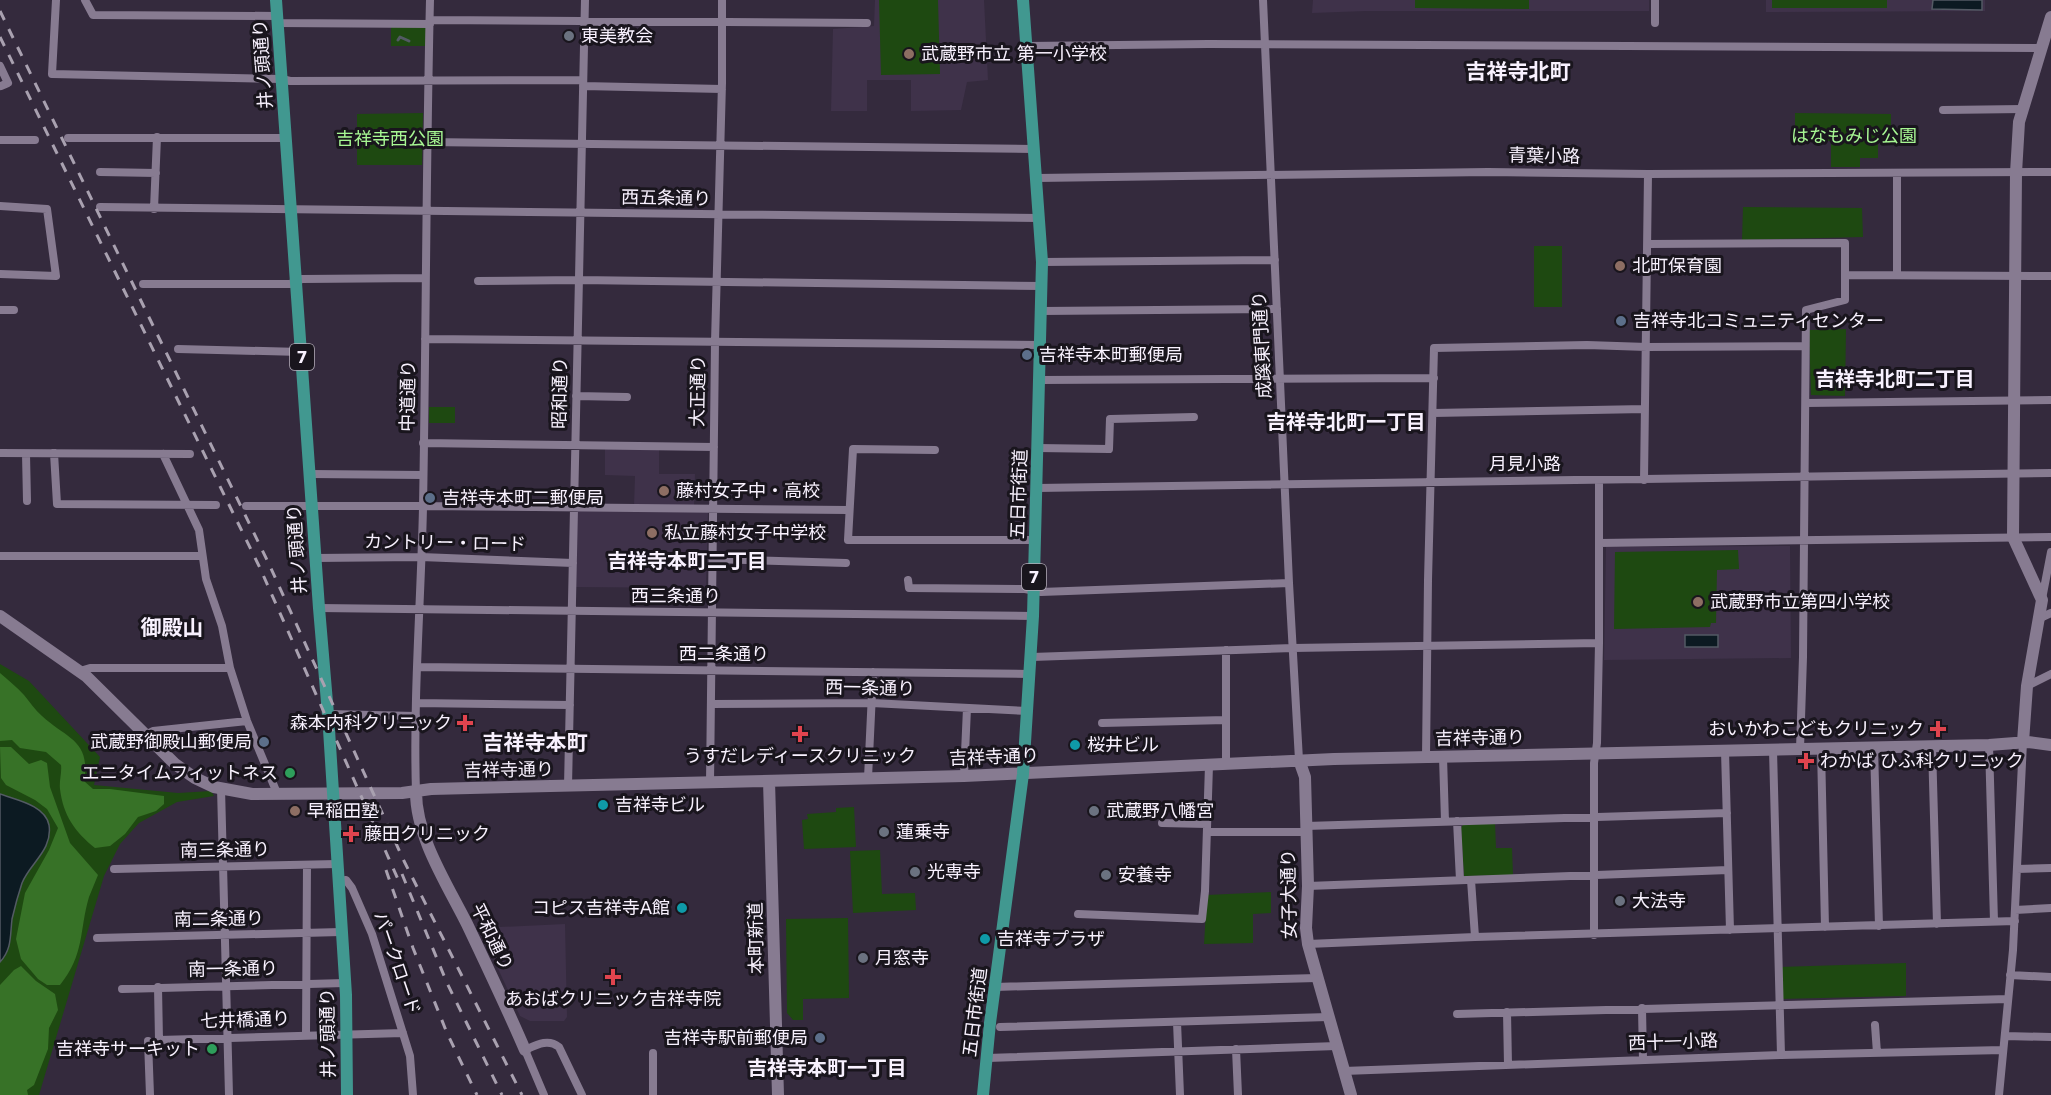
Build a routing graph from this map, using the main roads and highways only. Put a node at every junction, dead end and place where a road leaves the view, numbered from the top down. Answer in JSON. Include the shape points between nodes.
{"nodes":[{"id":1,"x":276,"y":0,"type":"edge"},
{"id":2,"x":1023,"y":0,"type":"edge"},
{"id":3,"x":2051,"y":17,"type":"edge"},
{"id":4,"x":0,"y":616,"type":"edge"},
{"id":5,"x":2024,"y":742,"type":"junction"},
{"id":6,"x":2051,"y":745,"type":"edge"},
{"id":7,"x":1299,"y":760,"type":"junction"},
{"id":8,"x":1023,"y":774,"type":"junction"},
{"id":9,"x":770,"y":781,"type":"junction"},
{"id":10,"x":332,"y":792,"type":"junction"},
{"id":11,"x":416,"y":792,"type":"junction"},
{"id":12,"x":525,"y":1050,"type":"road end"},
{"id":13,"x":347,"y":1095,"type":"edge"},
{"id":14,"x":778,"y":1095,"type":"edge"},
{"id":15,"x":983,"y":1095,"type":"edge"},
{"id":16,"x":1351,"y":1095,"type":"edge"}],
"edges":[{"from":1,"to":10,"type":"main road","name":"井ノ頭通り","number":"7"},
{"from":2,"to":8,"type":"main road","name":"五日市街道","number":"7","via":[[1042,262],[1032,657]]},
{"from":3,"to":5,"type":"main road","via":[[2019,122],[2016,173],[2013,537],[2042,600],[2027,686]]},
{"from":4,"to":10,"type":"main road","name":"吉祥寺通り","via":[[80,671],[195,778],[244,793]]},
{"from":5,"to":6,"type":"main road","name":"吉祥寺通り"},
{"from":5,"to":7,"type":"main road","name":"吉祥寺通り"},
{"from":7,"to":8,"type":"main road","name":"吉祥寺通り"},
{"from":7,"to":16,"type":"main road","name":"女子大通り","via":[[1305,777],[1305,928]]},
{"from":8,"to":9,"type":"main road","name":"吉祥寺通り"},
{"from":8,"to":15,"type":"main road","name":"五日市街道","number":"7"},
{"from":9,"to":11,"type":"main road","name":"吉祥寺通り"},
{"from":9,"to":14,"type":"main road","name":"本町新道"},
{"from":10,"to":11,"type":"main road","name":"吉祥寺通り"},
{"from":10,"to":13,"type":"main road","name":"井ノ頭通り","number":"7","via":[[345,983]]},
{"from":11,"to":12,"type":"main road","name":"平和通り","via":[[422,831]]}]}
